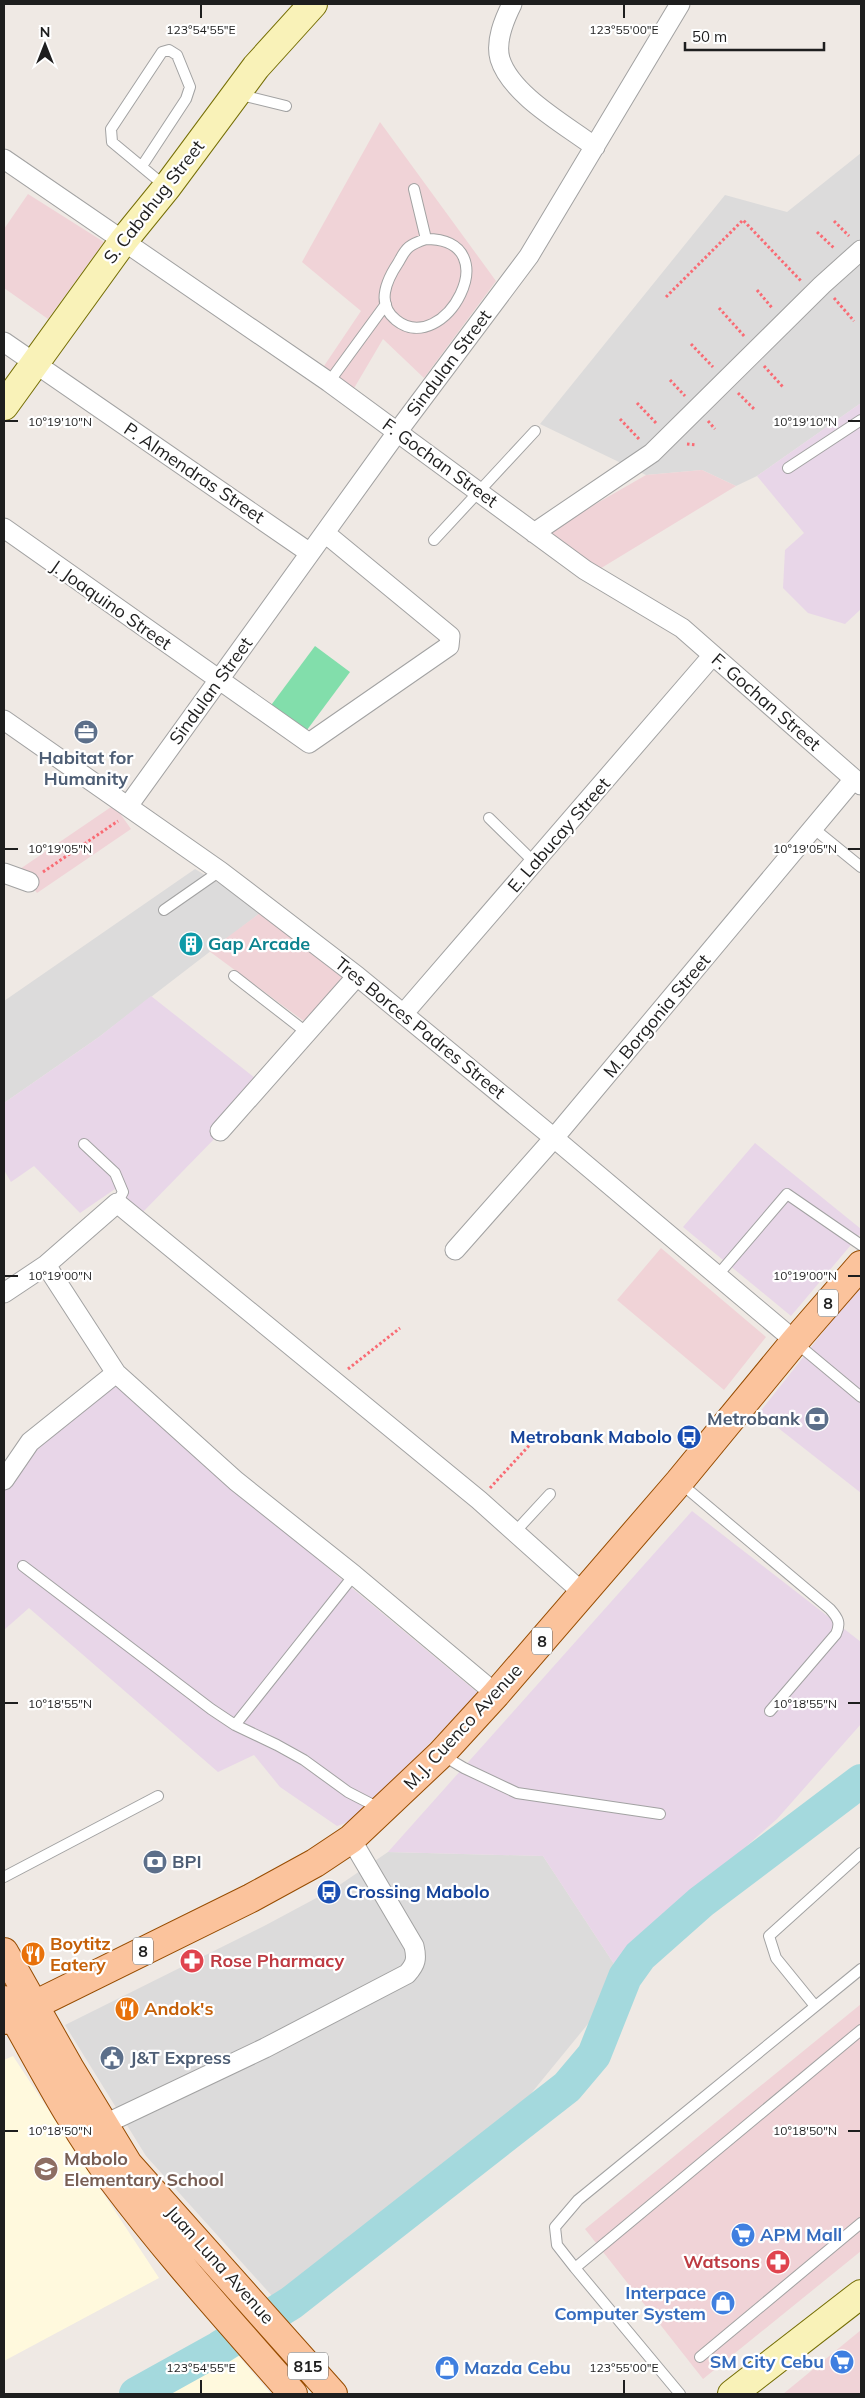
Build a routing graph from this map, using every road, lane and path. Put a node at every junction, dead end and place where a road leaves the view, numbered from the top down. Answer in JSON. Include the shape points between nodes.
{"nodes":[{"id":1,"x":512,"y":4,"type":"edge"},
{"id":2,"x":680,"y":4,"type":"edge"},
{"id":3,"x":308,"y":5,"type":"edge"},
{"id":4,"x":236,"y":94,"type":"junction"},
{"id":5,"x":286,"y":106,"type":"dead end"},
{"id":6,"x":595,"y":147,"type":"junction"},
{"id":7,"x":4,"y":159,"type":"edge"},
{"id":8,"x":142,"y":166,"type":"junction"},
{"id":9,"x":167,"y":187,"type":"junction"},
{"id":10,"x":414,"y":189,"type":"dead end"},
{"id":11,"x":834,"y":221,"type":"dead end"},
{"id":12,"x":817,"y":232,"type":"dead end"},
{"id":13,"x":426,"y":239,"type":"junction"},
{"id":14,"x":124,"y":240,"type":"junction"},
{"id":15,"x":855,"y":251,"type":"edge"},
{"id":16,"x":817,"y":289,"type":"junction"},
{"id":17,"x":757,"y":290,"type":"dead end"},
{"id":18,"x":666,"y":297,"type":"dead end"},
{"id":19,"x":386,"y":304,"type":"junction"},
{"id":20,"x":784,"y":321,"type":"junction"},
{"id":21,"x":854,"y":321,"type":"dead end"},
{"id":22,"x":4,"y":342,"type":"edge"},
{"id":23,"x":34,"y":364,"type":"junction"},
{"id":24,"x":330,"y":382,"type":"junction"},
{"id":25,"x":4,"y":406,"type":"edge"},
{"id":26,"x":620,"y":419,"type":"dead end"},
{"id":27,"x":861,"y":420,"type":"edge"},
{"id":28,"x":398,"y":431,"type":"junction"},
{"id":29,"x":536,"y":431,"type":"dead end"},
{"id":30,"x":652,"y":453,"type":"junction"},
{"id":31,"x":788,"y":468,"type":"dead end"},
{"id":32,"x":480,"y":491,"type":"junction"},
{"id":33,"x":4,"y":528,"type":"edge"},
{"id":34,"x":325,"y":533,"type":"junction"},
{"id":35,"x":534,"y":533,"type":"junction"},
{"id":36,"x":434,"y":540,"type":"dead end"},
{"id":37,"x":310,"y":553,"type":"junction"},
{"id":38,"x":713,"y":655,"type":"junction"},
{"id":39,"x":218,"y":681,"type":"junction"},
{"id":40,"x":4,"y":720,"type":"edge"},
{"id":41,"x":859,"y":778,"type":"edge"},
{"id":42,"x":128,"y":806,"type":"junction"},
{"id":43,"x":489,"y":818,"type":"dead end"},
{"id":44,"x":813,"y":828,"type":"junction"},
{"id":45,"x":535,"y":863,"type":"junction"},
{"id":46,"x":861,"y":867,"type":"edge"},
{"id":47,"x":220,"y":871,"type":"junction"},
{"id":48,"x":4,"y":873,"type":"edge"},
{"id":49,"x":29,"y":882,"type":"joint"},
{"id":50,"x":164,"y":910,"type":"dead end"},
{"id":51,"x":234,"y":976,"type":"dead end"},
{"id":52,"x":357,"y":976,"type":"junction"},
{"id":53,"x":404,"y":1013,"type":"junction"},
{"id":54,"x":306,"y":1032,"type":"junction"},
{"id":55,"x":220,"y":1131,"type":"dead end"},
{"id":56,"x":554,"y":1138,"type":"junction"},
{"id":57,"x":84,"y":1144,"type":"dead end"},
{"id":58,"x":116,"y":1203,"type":"junction"},
{"id":59,"x":861,"y":1245,"type":"edge"},
{"id":60,"x":455,"y":1250,"type":"dead end"},
{"id":61,"x":46,"y":1265,"type":"junction"},
{"id":62,"x":861,"y":1265,"type":"edge"},
{"id":63,"x":717,"y":1276,"type":"junction"},
{"id":64,"x":4,"y":1293,"type":"edge"},
{"id":65,"x":400,"y":1328,"type":"dead end"},
{"id":66,"x":795,"y":1341,"type":"junction"},
{"id":67,"x":116,"y":1372,"type":"junction"},
{"id":68,"x":334,"y":1380,"type":"junction"},
{"id":69,"x":861,"y":1397,"type":"edge"},
{"id":70,"x":537,"y":1437,"type":"dead end"},
{"id":71,"x":4,"y":1480,"type":"edge"},
{"id":72,"x":679,"y":1482,"type":"junction"},
{"id":73,"x":550,"y":1494,"type":"dead end"},
{"id":74,"x":479,"y":1500,"type":"junction"},
{"id":75,"x":514,"y":1533,"type":"junction"},
{"id":76,"x":23,"y":1566,"type":"dead end"},
{"id":77,"x":354,"y":1575,"type":"junction"},
{"id":78,"x":583,"y":1594,"type":"junction"},
{"id":79,"x":496,"y":1694,"type":"junction"},
{"id":80,"x":770,"y":1711,"type":"dead end"},
{"id":81,"x":235,"y":1725,"type":"junction"},
{"id":82,"x":441,"y":1754,"type":"junction"},
{"id":83,"x":158,"y":1796,"type":"dead end"},
{"id":84,"x":383,"y":1810,"type":"junction"},
{"id":85,"x":660,"y":1814,"type":"dead end"},
{"id":86,"x":351,"y":1839,"type":"junction"},
{"id":87,"x":861,"y":1853,"type":"edge"},
{"id":88,"x":4,"y":1877,"type":"edge"},
{"id":89,"x":4,"y":1952,"type":"edge"},
{"id":90,"x":861,"y":1969,"type":"edge"},
{"id":91,"x":816,"y":2006,"type":"junction"},
{"id":92,"x":14,"y":2010,"type":"edge"},
{"id":93,"x":861,"y":2030,"type":"edge"},
{"id":94,"x":103,"y":2125,"type":"junction"},
{"id":95,"x":861,"y":2223,"type":"edge"},
{"id":96,"x":575,"y":2268,"type":"junction"},
{"id":97,"x":861,"y":2294,"type":"edge"},
{"id":98,"x":700,"y":2358,"type":"dead end"},
{"id":99,"x":294,"y":2394,"type":"edge"},
{"id":100,"x":333,"y":2394,"type":"edge"},
{"id":101,"x":680,"y":2394,"type":"edge"},
{"id":102,"x":732,"y":2394,"type":"edge"}],
"edges":[{"from":1,"to":6,"type":"street","via":[[500,35],[500,58],[508,77],[524,94]]},
{"from":2,"to":6,"type":"street","name":"Sindulan Street"},
{"from":3,"to":4,"type":"street","name":"S. Cabahug Street"},
{"from":4,"to":5,"type":"lane"},
{"from":4,"to":9,"type":"street","name":"S. Cabahug Street"},
{"from":6,"to":28,"type":"street","name":"Sindulan Street","via":[[529,256]]},
{"from":7,"to":14,"type":"street","name":"F. Gochan Street"},
{"from":8,"to":8,"type":"lane","via":[[186,99],[190,87],[178,55],[169,50],[162,52],[111,129],[112,142]]},
{"from":8,"to":9,"type":"lane"},
{"from":9,"to":14,"type":"street","name":"S. Cabahug Street"},
{"from":10,"to":13,"type":"lane"},
{"from":11,"to":15,"type":"path"},
{"from":12,"to":15,"type":"path"},
{"from":13,"to":19,"type":"lane","via":[[408,248],[389,276],[385,285]]},
{"from":13,"to":19,"type":"lane","via":[[446,242],[462,255],[468,274],[464,287],[441,320],[424,328],[405,326],[396,320]]},
{"from":14,"to":23,"type":"street","name":"S. Cabahug Street"},
{"from":14,"to":24,"type":"street","name":"F. Gochan Street"},
{"from":15,"to":16,"type":"street"},
{"from":16,"to":18,"type":"path","via":[[743,220]]},
{"from":16,"to":20,"type":"street"},
{"from":16,"to":21,"type":"path"},
{"from":17,"to":20,"type":"path"},
{"from":19,"to":24,"type":"lane"},
{"from":20,"to":30,"type":"street"},
{"from":22,"to":23,"type":"street","name":"P. Almendras Street"},
{"from":23,"to":25,"type":"street","name":"S. Cabahug Street"},
{"from":23,"to":37,"type":"street","name":"P. Almendras Street"},
{"from":24,"to":28,"type":"street","name":"F. Gochan Street"},
{"from":26,"to":30,"type":"path"},
{"from":27,"to":31,"type":"lane"},
{"from":28,"to":32,"type":"street","name":"F. Gochan Street"},
{"from":28,"to":34,"type":"street","name":"Sindulan Street"},
{"from":29,"to":32,"type":"lane"},
{"from":30,"to":35,"type":"street"},
{"from":32,"to":35,"type":"street","name":"F. Gochan Street"},
{"from":32,"to":36,"type":"lane"},
{"from":33,"to":39,"type":"street","name":"J. Joaquino Street"},
{"from":34,"to":37,"type":"street","name":"Sindulan Street"},
{"from":34,"to":39,"type":"street","name":"J. Joaquino Street","via":[[450,636],[449,646],[309,743]]},
{"from":35,"to":38,"type":"street","name":"F. Gochan Street","via":[[585,570],[682,628]]},
{"from":37,"to":39,"type":"street","name":"Sindulan Street"},
{"from":38,"to":41,"type":"street","name":"F. Gochan Street"},
{"from":38,"to":45,"type":"street","name":"E. Labucay Street"},
{"from":39,"to":42,"type":"street","name":"Sindulan Street"},
{"from":40,"to":42,"type":"street","name":"Tres Borces Padres Street"},
{"from":41,"to":44,"type":"street","name":"M. Borgonia Street"},
{"from":42,"to":47,"type":"street","name":"Tres Borces Padres Street"},
{"from":42,"to":49,"type":"path","via":[[123,818]]},
{"from":43,"to":45,"type":"lane"},
{"from":44,"to":46,"type":"lane"},
{"from":44,"to":56,"type":"street","name":"M. Borgonia Street"},
{"from":45,"to":53,"type":"street","name":"E. Labucay Street"},
{"from":47,"to":50,"type":"lane"},
{"from":47,"to":52,"type":"street","name":"Tres Borces Padres Street"},
{"from":48,"to":49,"type":"street"},
{"from":51,"to":54,"type":"lane"},
{"from":52,"to":53,"type":"street","name":"Tres Borces Padres Street"},
{"from":52,"to":54,"type":"street"},
{"from":53,"to":56,"type":"street","name":"Tres Borces Padres Street"},
{"from":54,"to":55,"type":"street"},
{"from":56,"to":60,"type":"street","name":"M. Borgonia Street"},
{"from":56,"to":63,"type":"street","name":"Tres Borces Padres Street"},
{"from":57,"to":58,"type":"lane","via":[[115,1174],[123,1192]]},
{"from":58,"to":61,"type":"street"},
{"from":58,"to":68,"type":"street"},
{"from":59,"to":63,"type":"lane","via":[[787,1194]]},
{"from":61,"to":64,"type":"street"},
{"from":61,"to":67,"type":"street"},
{"from":62,"to":66,"type":"main road","name":"M.J. Cuenco Avenue","number":"8"},
{"from":63,"to":66,"type":"street","name":"Tres Borces Padres Street"},
{"from":65,"to":68,"type":"path"},
{"from":66,"to":69,"type":"lane"},
{"from":66,"to":72,"type":"main road","name":"M.J. Cuenco Avenue","number":"8"},
{"from":67,"to":71,"type":"street","via":[[30,1442]]},
{"from":67,"to":77,"type":"street","via":[[236,1482]]},
{"from":68,"to":74,"type":"street"},
{"from":70,"to":74,"type":"path"},
{"from":72,"to":78,"type":"main road","name":"M.J. Cuenco Avenue","number":"8"},
{"from":72,"to":80,"type":"lane","via":[[838,1619],[836,1634]]},
{"from":73,"to":75,"type":"lane"},
{"from":74,"to":75,"type":"street"},
{"from":75,"to":78,"type":"street"},
{"from":76,"to":81,"type":"lane"},
{"from":77,"to":79,"type":"street"},
{"from":77,"to":81,"type":"lane"},
{"from":78,"to":79,"type":"main road","name":"M.J. Cuenco Avenue","number":"8"},
{"from":79,"to":82,"type":"main road","name":"M.J. Cuenco Avenue","number":"8"},
{"from":81,"to":84,"type":"lane","via":[[277,1744],[348,1792]]},
{"from":82,"to":84,"type":"main road","name":"M.J. Cuenco Avenue","number":"8"},
{"from":82,"to":85,"type":"lane","via":[[518,1794]]},
{"from":83,"to":88,"type":"lane"},
{"from":84,"to":86,"type":"main road","name":"M.J. Cuenco Avenue","number":"8"},
{"from":86,"to":92,"type":"main road","name":"M.J. Cuenco Avenue","number":"8","via":[[316,1863],[251,1898]]},
{"from":86,"to":94,"type":"street","via":[[414,1946],[417,1958],[414,1966],[407,1974],[265,2048]]},
{"from":87,"to":91,"type":"lane","via":[[768,1936],[776,1958]]},
{"from":89,"to":92,"type":"main road","number":"815"},
{"from":90,"to":91,"type":"lane"},
{"from":91,"to":96,"type":"lane","via":[[578,2200],[555,2227],[557,2245]]},
{"from":92,"to":94,"type":"main road","name":"Juan Luna Avenue","number":"815"},
{"from":92,"to":99,"type":"main road","name":"Juan Luna Avenue","number":"815","via":[[46,2077],[111,2178],[220,2311]]},
{"from":93,"to":96,"type":"lane"},
{"from":94,"to":100,"type":"main road","name":"Juan Luna Avenue","number":"815","via":[[128,2164]]},
{"from":95,"to":98,"type":"lane"},
{"from":96,"to":101,"type":"lane"},
{"from":97,"to":102,"type":"street"}]}
